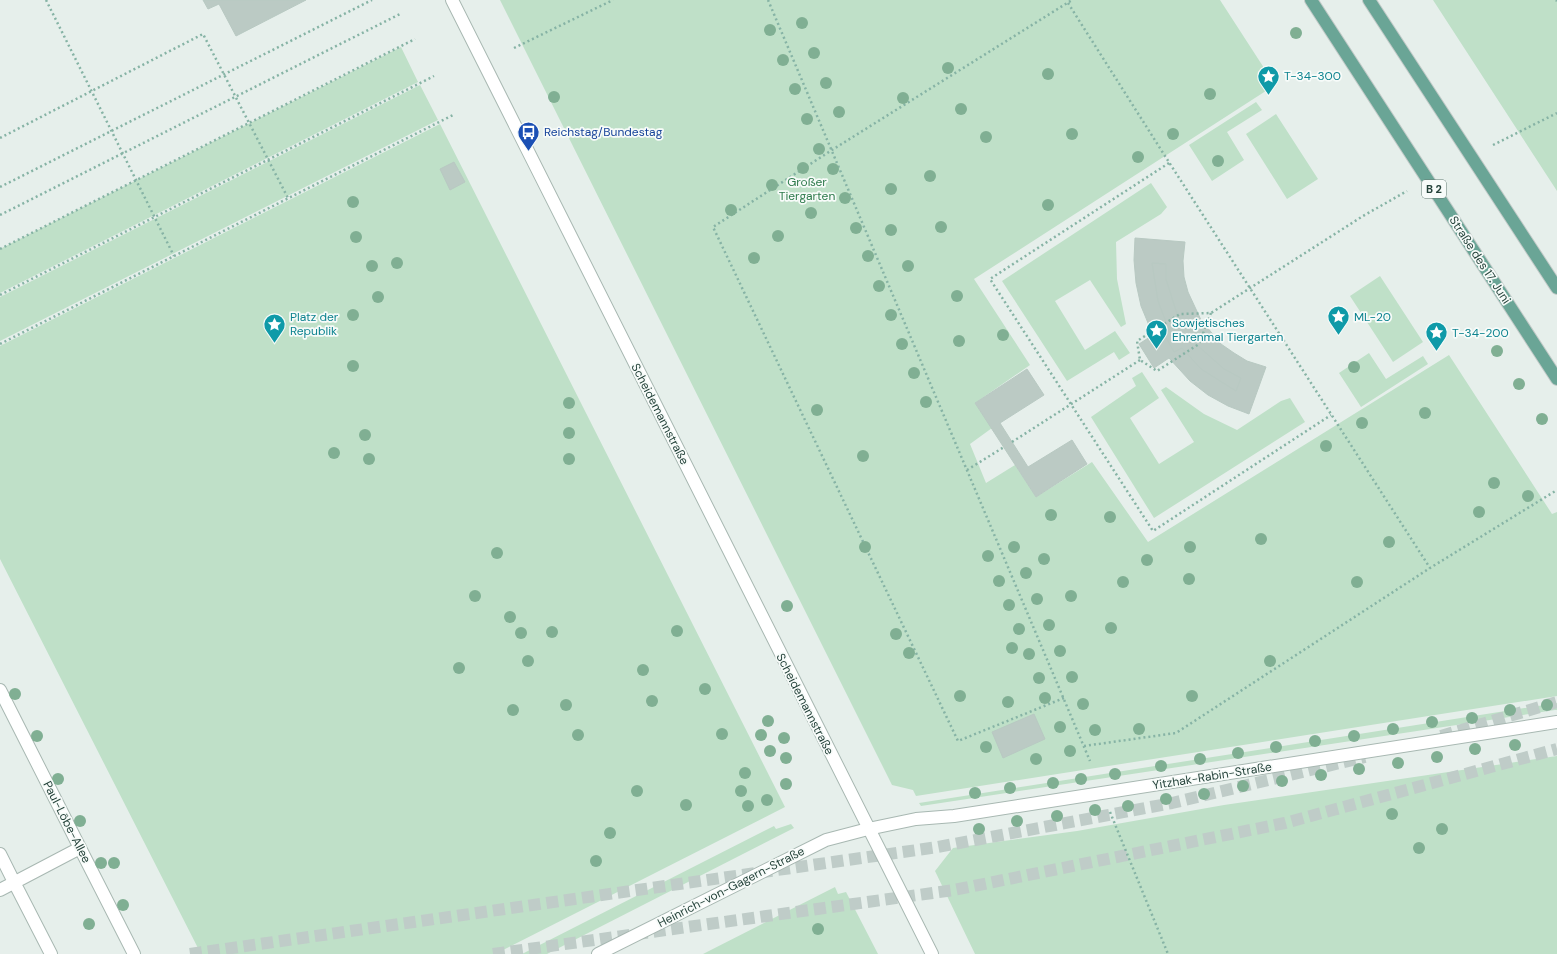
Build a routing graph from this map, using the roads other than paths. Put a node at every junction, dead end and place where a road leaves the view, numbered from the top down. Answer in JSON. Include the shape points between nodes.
{"nodes":[{"id":1,"x":452,"y":0,"type":"edge"},
{"id":2,"x":1311,"y":0,"type":"edge"},
{"id":3,"x":1369,"y":0,"type":"edge"},
{"id":4,"x":1557,"y":288,"type":"edge"},
{"id":5,"x":1557,"y":379,"type":"edge"},
{"id":6,"x":0,"y":690,"type":"edge"},
{"id":7,"x":1557,"y":722,"type":"edge"},
{"id":8,"x":868,"y":829,"type":"junction"},
{"id":9,"x":80,"y":848,"type":"junction"},
{"id":10,"x":0,"y":854,"type":"edge"},
{"id":11,"x":14,"y":882,"type":"junction"},
{"id":12,"x":0,"y":890,"type":"edge"},
{"id":13,"x":51,"y":954,"type":"edge"},
{"id":14,"x":134,"y":954,"type":"edge"},
{"id":15,"x":598,"y":954,"type":"edge"},
{"id":16,"x":932,"y":954,"type":"edge"}],
"edges":[{"from":1,"to":8,"type":"street","name":"Scheidemannstraße"},
{"from":2,"to":5,"type":"main road","name":"Straße des 17. Juni","number":"B 2"},
{"from":3,"to":4,"type":"main road"},
{"from":6,"to":9,"type":"street","name":"Paul-Löbe-Allee"},
{"from":7,"to":8,"type":"street","name":"Yitzhak-Rabin-Straße"},
{"from":8,"to":15,"type":"street","name":"Heinrich-von-Gagern-Straße","via":[[826,840]]},
{"from":8,"to":16,"type":"street","name":"Scheidemannstraße"},
{"from":9,"to":11,"type":"street"},
{"from":9,"to":14,"type":"street","name":"Paul-Löbe-Allee"},
{"from":10,"to":11,"type":"street"},
{"from":11,"to":12,"type":"street"},
{"from":11,"to":13,"type":"street"}]}
